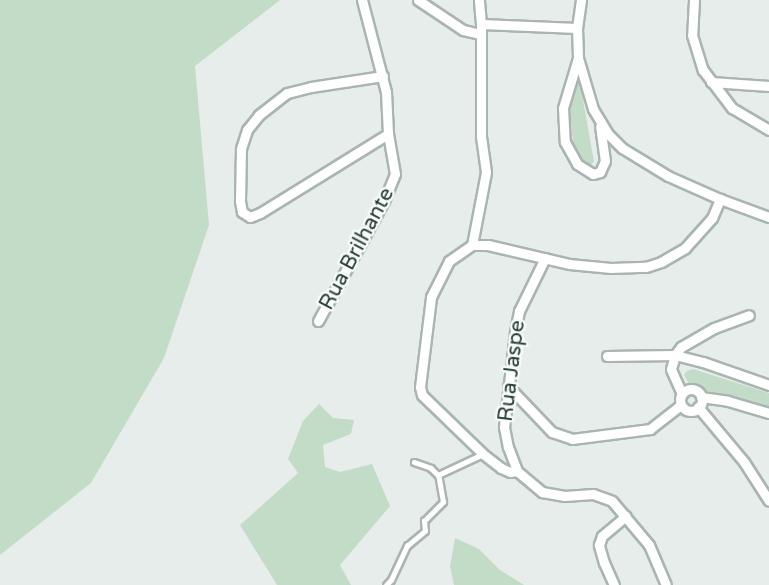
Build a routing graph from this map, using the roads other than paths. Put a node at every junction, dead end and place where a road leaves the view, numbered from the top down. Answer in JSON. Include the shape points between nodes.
{"nodes":[{"id":1,"x":362,"y":0,"type":"edge"},
{"id":2,"x":418,"y":0,"type":"edge"},
{"id":3,"x":479,"y":0,"type":"edge"},
{"id":4,"x":581,"y":0,"type":"edge"},
{"id":5,"x":694,"y":0,"type":"edge"},
{"id":6,"x":577,"y":28,"type":"junction"},
{"id":7,"x":482,"y":29,"type":"junction"},
{"id":8,"x":578,"y":58,"type":"junction"},
{"id":9,"x":383,"y":76,"type":"junction"},
{"id":10,"x":711,"y":82,"type":"junction"},
{"id":11,"x":769,"y":86,"type":"edge"},
{"id":12,"x":600,"y":123,"type":"junction"},
{"id":13,"x":769,"y":130,"type":"edge"},
{"id":14,"x":388,"y":134,"type":"junction"},
{"id":15,"x":720,"y":199,"type":"junction"},
{"id":16,"x":769,"y":217,"type":"edge"},
{"id":17,"x":472,"y":246,"type":"junction"},
{"id":18,"x":545,"y":258,"type":"junction"},
{"id":19,"x":749,"y":315,"type":"dead end"},
{"id":20,"x":318,"y":321,"type":"dead end"},
{"id":21,"x":607,"y":356,"type":"dead end"},
{"id":22,"x":675,"y":356,"type":"junction"},
{"id":23,"x":769,"y":385,"type":"edge"},
{"id":24,"x":508,"y":386,"type":"junction"},
{"id":25,"x":701,"y":398,"type":"junction"},
{"id":26,"x":681,"y":399,"type":"junction"},
{"id":27,"x":698,"y":408,"type":"junction"},
{"id":28,"x":769,"y":413,"type":"edge"},
{"id":29,"x":483,"y":454,"type":"junction"},
{"id":30,"x":414,"y":462,"type":"dead end"},
{"id":31,"x":517,"y":471,"type":"junction"},
{"id":32,"x":438,"y":476,"type":"junction"},
{"id":33,"x":769,"y":501,"type":"edge"},
{"id":34,"x":626,"y":516,"type":"junction"},
{"id":35,"x":386,"y":585,"type":"edge"},
{"id":36,"x":614,"y":585,"type":"edge"},
{"id":37,"x":666,"y":585,"type":"edge"}],
"edges":[{"from":1,"to":9,"type":"street","name":"Rua Brilhante"},
{"from":2,"to":7,"type":"street","via":[[463,30]]},
{"from":3,"to":7,"type":"street"},
{"from":4,"to":6,"type":"street"},
{"from":5,"to":10,"type":"street","via":[[695,50]]},
{"from":6,"to":7,"type":"street"},
{"from":6,"to":8,"type":"street"},
{"from":7,"to":17,"type":"street","via":[[480,126],[485,179]]},
{"from":8,"to":12,"type":"street"},
{"from":8,"to":12,"type":"street","via":[[563,108],[565,142],[577,164],[593,174],[600,172],[605,161]]},
{"from":9,"to":14,"type":"street","name":"Rua Brilhante"},
{"from":9,"to":14,"type":"street","via":[[287,93],[259,115],[248,130],[240,163],[241,206],[245,215],[254,216]]},
{"from":10,"to":11,"type":"street"},
{"from":10,"to":13,"type":"street","via":[[732,108]]},
{"from":12,"to":15,"type":"street","via":[[622,148],[643,163]]},
{"from":14,"to":20,"type":"street","name":"Rua Brilhante","via":[[393,183]]},
{"from":15,"to":16,"type":"street"},
{"from":15,"to":18,"type":"street","via":[[700,234],[686,248],[661,262],[646,267],[610,268]]},
{"from":17,"to":18,"type":"street","via":[[505,247]]},
{"from":17,"to":29,"type":"street","via":[[449,261],[431,297],[420,387],[422,395]]},
{"from":18,"to":24,"type":"street","name":"Rua Jaspe","via":[[519,311]]},
{"from":19,"to":22,"type":"street","via":[[698,336]]},
{"from":21,"to":22,"type":"street"},
{"from":22,"to":23,"type":"street"},
{"from":22,"to":26,"type":"street","via":[[671,369]]},
{"from":24,"to":26,"type":"street","via":[[552,432],[572,439],[650,429]]},
{"from":24,"to":31,"type":"street","name":"Rua Jaspe","via":[[504,427]]},
{"from":25,"to":26,"type":"street","via":[[691,390]]},
{"from":25,"to":27,"type":"street"},
{"from":25,"to":28,"type":"street"},
{"from":26,"to":27,"type":"street","via":[[689,411]]},
{"from":27,"to":33,"type":"street","via":[[744,462]]},
{"from":29,"to":31,"type":"street","via":[[501,468]]},
{"from":29,"to":32,"type":"lane"},
{"from":30,"to":32,"type":"lane"},
{"from":31,"to":34,"type":"street","via":[[551,496],[593,494],[612,501]]},
{"from":32,"to":35,"type":"lane","via":[[443,502],[424,521],[424,531],[407,546]]},
{"from":34,"to":36,"type":"street","via":[[602,536],[599,544]]},
{"from":34,"to":37,"type":"street","via":[[649,545]]}]}
